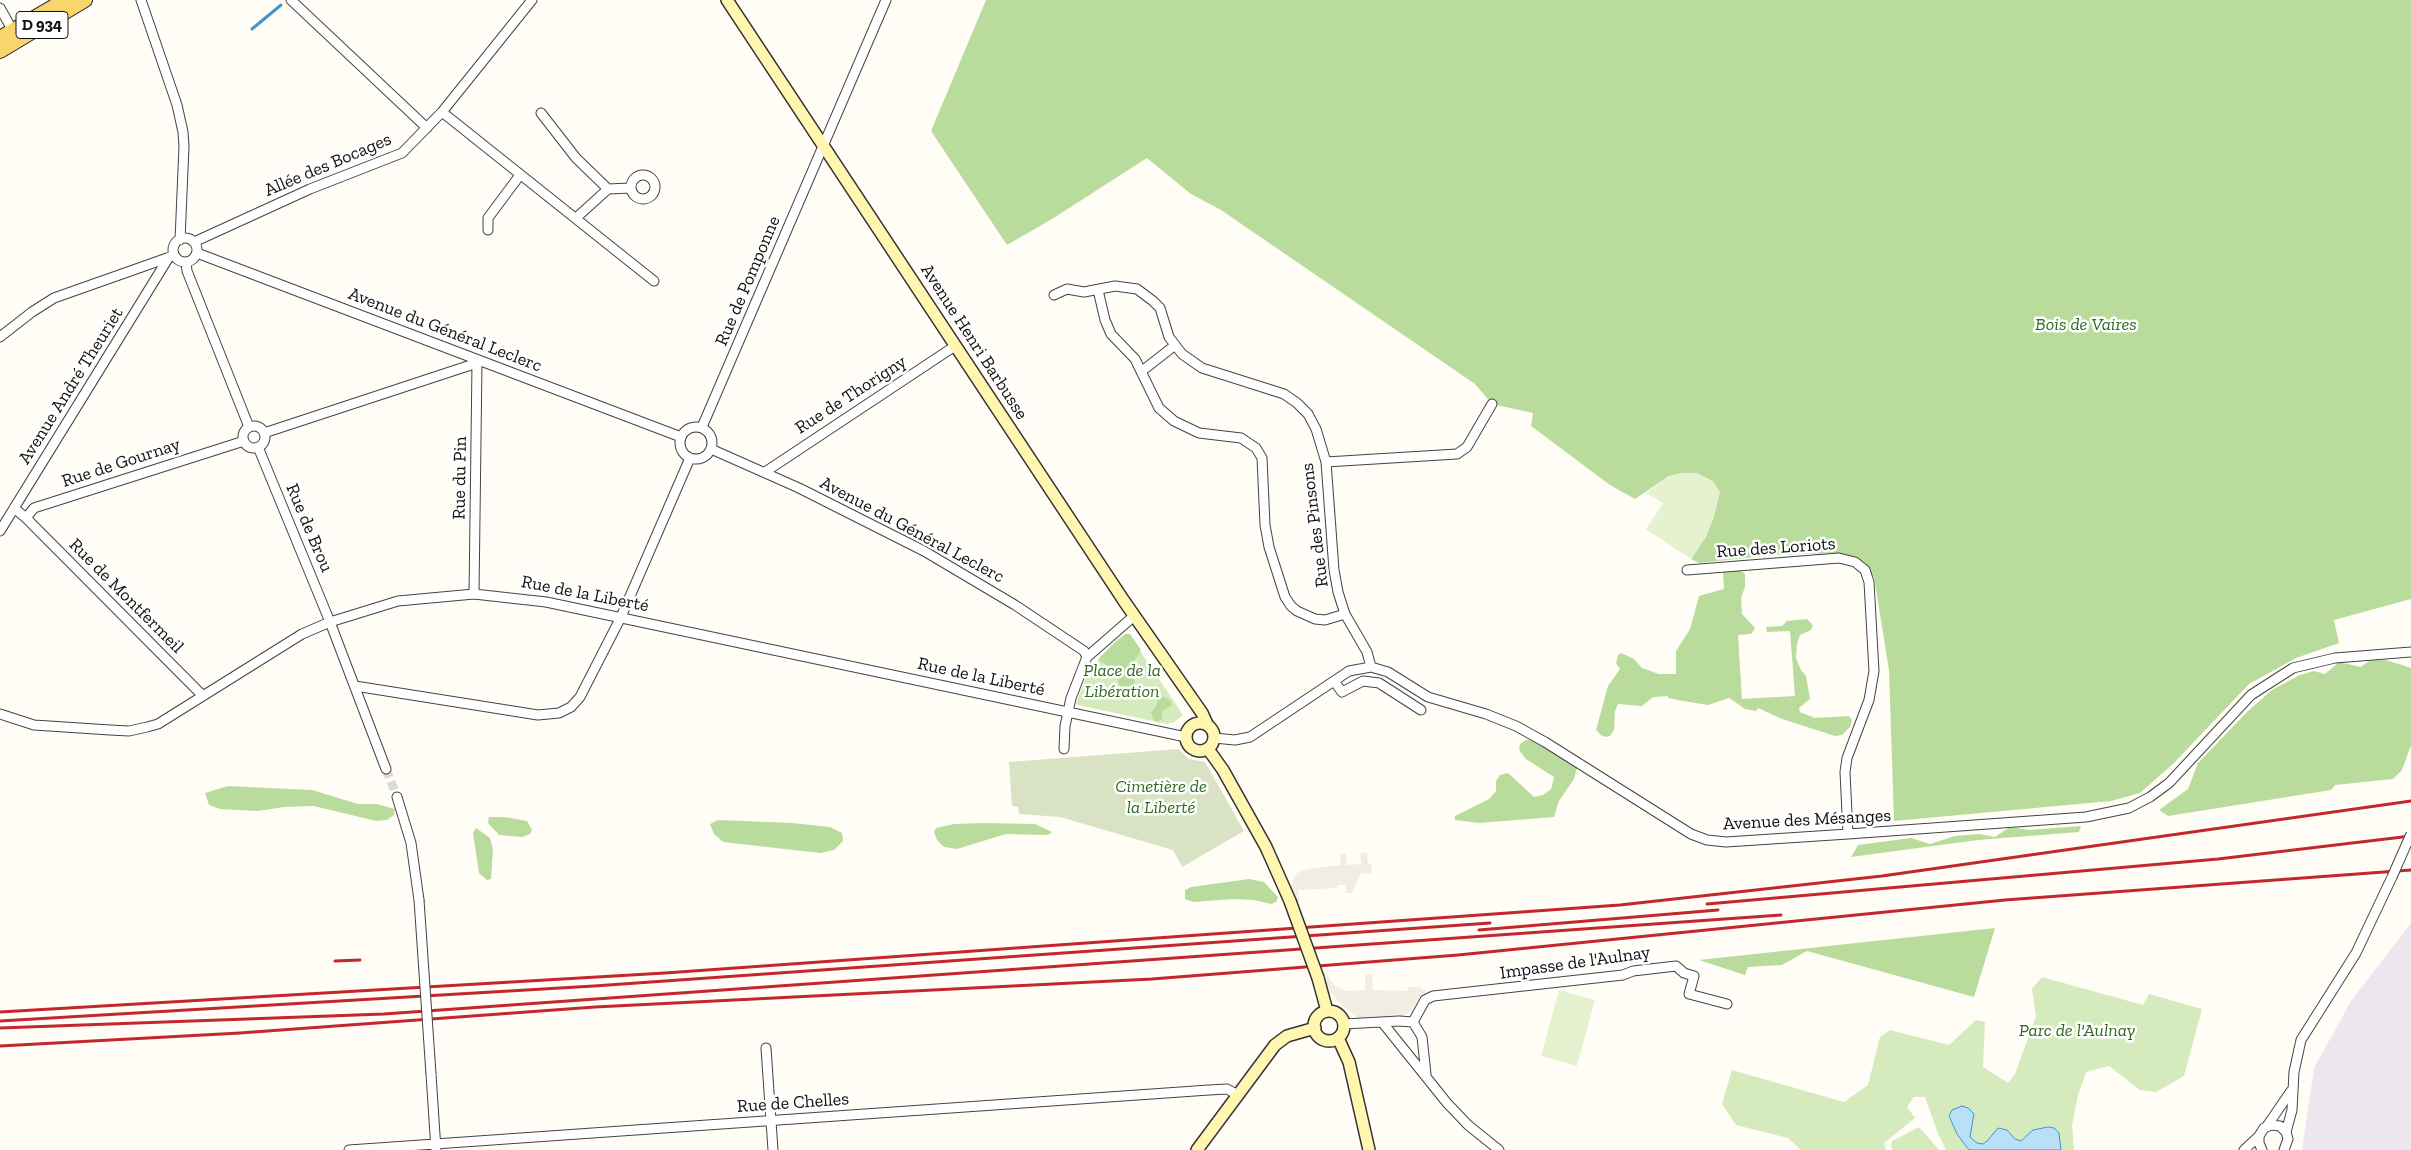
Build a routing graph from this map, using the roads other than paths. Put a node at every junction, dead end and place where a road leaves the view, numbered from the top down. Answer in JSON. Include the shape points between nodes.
{"nodes":[{"id":1,"x":65,"y":0,"type":"edge"},
{"id":2,"x":85,"y":0,"type":"edge"},
{"id":3,"x":141,"y":0,"type":"edge"},
{"id":4,"x":291,"y":0,"type":"edge"},
{"id":5,"x":532,"y":0,"type":"edge"},
{"id":6,"x":726,"y":0,"type":"edge"},
{"id":7,"x":886,"y":0,"type":"edge"},
{"id":8,"x":0,"y":8,"type":"edge"},
{"id":9,"x":13,"y":30,"type":"junction"},
{"id":10,"x":0,"y":38,"type":"edge"},
{"id":11,"x":0,"y":51,"type":"edge"},
{"id":12,"x":442,"y":112,"type":"junction"},
{"id":13,"x":541,"y":113,"type":"dead end"},
{"id":14,"x":427,"y":128,"type":"junction"},
{"id":15,"x":823,"y":148,"type":"junction"},
{"id":16,"x":520,"y":175,"type":"junction"},
{"id":17,"x":631,"y":188,"type":"dead end"},
{"id":18,"x":608,"y":189,"type":"junction"},
{"id":19,"x":576,"y":218,"type":"junction"},
{"id":20,"x":488,"y":230,"type":"dead end"},
{"id":21,"x":180,"y":240,"type":"junction"},
{"id":22,"x":194,"y":242,"type":"junction"},
{"id":23,"x":197,"y":253,"type":"junction"},
{"id":24,"x":171,"y":256,"type":"junction"},
{"id":25,"x":186,"y":262,"type":"junction"},
{"id":26,"x":654,"y":281,"type":"dead end"},
{"id":27,"x":1098,"y":290,"type":"junction"},
{"id":28,"x":1054,"y":295,"type":"dead end"},
{"id":29,"x":0,"y":336,"type":"edge"},
{"id":30,"x":955,"y":346,"type":"junction"},
{"id":31,"x":1174,"y":346,"type":"junction"},
{"id":32,"x":478,"y":362,"type":"junction"},
{"id":33,"x":1142,"y":371,"type":"junction"},
{"id":34,"x":1492,"y":404,"type":"dead end"},
{"id":35,"x":249,"y":427,"type":"junction"},
{"id":36,"x":702,"y":428,"type":"junction"},
{"id":37,"x":264,"y":433,"type":"junction"},
{"id":38,"x":681,"y":436,"type":"junction"},
{"id":39,"x":244,"y":441,"type":"junction"},
{"id":40,"x":258,"y":447,"type":"junction"},
{"id":41,"x":711,"y":449,"type":"junction"},
{"id":42,"x":690,"y":458,"type":"junction"},
{"id":43,"x":1326,"y":462,"type":"junction"},
{"id":44,"x":765,"y":472,"type":"junction"},
{"id":45,"x":14,"y":508,"type":"junction"},
{"id":46,"x":26,"y":518,"type":"junction"},
{"id":47,"x":0,"y":531,"type":"edge"},
{"id":48,"x":1687,"y":570,"type":"dead end"},
{"id":49,"x":474,"y":594,"type":"junction"},
{"id":50,"x":1345,"y":614,"type":"junction"},
{"id":51,"x":1134,"y":616,"type":"junction"},
{"id":52,"x":621,"y":617,"type":"junction"},
{"id":53,"x":330,"y":622,"type":"junction"},
{"id":54,"x":2411,"y":652,"type":"edge"},
{"id":55,"x":1087,"y":657,"type":"junction"},
{"id":56,"x":1371,"y":667,"type":"junction"},
{"id":57,"x":1334,"y":681,"type":"junction"},
{"id":58,"x":355,"y":686,"type":"junction"},
{"id":59,"x":203,"y":696,"type":"junction"},
{"id":60,"x":1192,"y":703,"type":"junction"},
{"id":61,"x":1421,"y":710,"type":"dead end"},
{"id":62,"x":1068,"y":711,"type":"junction"},
{"id":63,"x":0,"y":714,"type":"edge"},
{"id":64,"x":1207,"y":724,"type":"junction"},
{"id":65,"x":1192,"y":725,"type":"junction"},
{"id":66,"x":1186,"y":737,"type":"junction"},
{"id":67,"x":1214,"y":738,"type":"junction"},
{"id":68,"x":1064,"y":749,"type":"dead end"},
{"id":69,"x":1208,"y":749,"type":"junction"},
{"id":70,"x":386,"y":769,"type":"tunnel mouth"},
{"id":71,"x":397,"y":797,"type":"tunnel mouth"},
{"id":72,"x":1848,"y":834,"type":"junction"},
{"id":73,"x":2411,"y":834,"type":"edge"},
{"id":74,"x":1727,"y":1004,"type":"dead end"},
{"id":75,"x":1326,"y":1011,"type":"junction"},
{"id":76,"x":1382,"y":1022,"type":"junction"},
{"id":77,"x":1413,"y":1022,"type":"junction"},
{"id":78,"x":1344,"y":1024,"type":"junction"},
{"id":79,"x":1315,"y":1028,"type":"junction"},
{"id":80,"x":1338,"y":1038,"type":"junction"},
{"id":81,"x":766,"y":1048,"type":"dead end"},
{"id":82,"x":1426,"y":1074,"type":"junction"},
{"id":83,"x":2292,"y":1091,"type":"junction"},
{"id":84,"x":1238,"y":1095,"type":"junction"},
{"id":85,"x":771,"y":1120,"type":"junction"},
{"id":86,"x":2267,"y":1126,"type":"junction"},
{"id":87,"x":2286,"y":1132,"type":"junction"},
{"id":88,"x":2259,"y":1136,"type":"junction"},
{"id":89,"x":436,"y":1147,"type":"edge"},
{"id":90,"x":350,"y":1150,"type":"edge"},
{"id":91,"x":773,"y":1150,"type":"edge"},
{"id":92,"x":1197,"y":1150,"type":"edge"},
{"id":93,"x":1369,"y":1150,"type":"edge"},
{"id":94,"x":1499,"y":1150,"type":"edge"},
{"id":95,"x":2244,"y":1150,"type":"edge"},
{"id":96,"x":2262,"y":1150,"type":"edge"},
{"id":97,"x":2284,"y":1150,"type":"edge"}],
"edges":[{"from":1,"to":9,"type":"main road","number":"D 934"},
{"from":2,"to":11,"type":"main road","number":"D 934"},
{"from":3,"to":21,"type":"street","via":[[176,100],[183,132]]},
{"from":4,"to":14,"type":"street"},
{"from":5,"to":12,"type":"street","name":"Allée des Bocages"},
{"from":6,"to":15,"type":"main road","name":"Avenue Henri Barbusse"},
{"from":7,"to":15,"type":"street","name":"Rue de Pomponne"},
{"from":8,"to":9,"type":"street"},
{"from":9,"to":10,"type":"main road","number":"D 934"},
{"from":12,"to":14,"type":"street","name":"Allée des Bocages"},
{"from":12,"to":16,"type":"street"},
{"from":13,"to":18,"type":"street","via":[[576,158]]},
{"from":14,"to":22,"type":"street","name":"Allée des Bocages","via":[[402,153],[310,189]]},
{"from":15,"to":30,"type":"main road","name":"Avenue Henri Barbusse"},
{"from":15,"to":36,"type":"street","name":"Rue de Pomponne"},
{"from":16,"to":19,"type":"street"},
{"from":16,"to":20,"type":"street","via":[[488,218]]},
{"from":17,"to":18,"type":"street"},
{"from":18,"to":19,"type":"street"},
{"from":19,"to":26,"type":"street"},
{"from":21,"to":22,"type":"street","via":[[186,238]]},
{"from":21,"to":24,"type":"street"},
{"from":22,"to":23,"type":"street"},
{"from":23,"to":25,"type":"street","via":[[193,260]]},
{"from":23,"to":32,"type":"street","name":"Avenue du Général Leclerc"},
{"from":24,"to":25,"type":"street"},
{"from":24,"to":29,"type":"street","via":[[54,298]]},
{"from":24,"to":45,"type":"street","name":"Avenue André Theuriet"},
{"from":25,"to":35,"type":"street"},
{"from":27,"to":28,"type":"street","via":[[1067,289]]},
{"from":27,"to":31,"type":"street","via":[[1126,287],[1147,295],[1160,308]]},
{"from":27,"to":33,"type":"street","via":[[1111,334]]},
{"from":30,"to":44,"type":"street","name":"Rue de Thorigny"},
{"from":30,"to":51,"type":"main road","name":"Avenue Henri Barbusse"},
{"from":31,"to":33,"type":"street"},
{"from":31,"to":43,"type":"street","name":"Rue des Pinsons","via":[[1202,368],[1272,390],[1297,403],[1316,429]]},
{"from":32,"to":37,"type":"street"},
{"from":32,"to":38,"type":"street","name":"Avenue du Général Leclerc"},
{"from":32,"to":49,"type":"street","name":"Rue du Pin"},
{"from":33,"to":50,"type":"street","via":[[1153,400],[1174,421],[1199,433],[1241,438],[1256,448],[1262,458],[1269,547],[1285,597],[1296,611],[1315,619],[1326,620]]},
{"from":34,"to":43,"type":"street","via":[[1467,447],[1457,454]]},
{"from":35,"to":37,"type":"street","via":[[258,427]]},
{"from":35,"to":39,"type":"street","via":[[243,435]]},
{"from":36,"to":38,"type":"street","via":[[692,427]]},
{"from":36,"to":41,"type":"street","via":[[711,436]]},
{"from":37,"to":40,"type":"street","via":[[264,440]]},
{"from":38,"to":42,"type":"street","via":[[680,446]]},
{"from":39,"to":40,"type":"street","via":[[251,447]]},
{"from":39,"to":46,"type":"street","name":"Rue de Gournay","via":[[34,508]]},
{"from":40,"to":53,"type":"street","name":"Rue de Brou"},
{"from":41,"to":42,"type":"street","via":[[703,457]]},
{"from":41,"to":44,"type":"street","name":"Avenue du Général Leclerc"},
{"from":42,"to":52,"type":"street"},
{"from":43,"to":50,"type":"street","name":"Rue des Pinsons","via":[[1334,570]]},
{"from":44,"to":55,"type":"street","name":"Avenue du Général Leclerc","via":[[940,560],[1046,625],[1084,651]]},
{"from":45,"to":46,"type":"street"},
{"from":45,"to":47,"type":"street","name":"Avenue André Theuriet"},
{"from":46,"to":59,"type":"street","name":"Rue de Montfermeil"},
{"from":48,"to":72,"type":"street","name":"Rue des Loriots","via":[[1839,558],[1855,562],[1865,570],[1869,582],[1874,670],[1869,700],[1846,765]]},
{"from":49,"to":52,"type":"street","name":"Rue de la Liberté","via":[[522,598]]},
{"from":49,"to":53,"type":"street","name":"Rue de la Liberté","via":[[398,601]]},
{"from":50,"to":56,"type":"street","name":"Rue des Pinsons","via":[[1367,652]]},
{"from":51,"to":55,"type":"street"},
{"from":51,"to":60,"type":"main road","name":"Avenue Henri Barbusse"},
{"from":52,"to":58,"type":"street","via":[[580,697],[559,713],[538,715]]},
{"from":52,"to":62,"type":"street","name":"Rue de la Liberté"},
{"from":53,"to":58,"type":"street","name":"Rue de Brou"},
{"from":53,"to":59,"type":"street","name":"Rue de la Liberté","via":[[286,644]]},
{"from":54,"to":72,"type":"street","name":"Avenue des Mésanges","via":[[2335,658],[2293,668],[2251,696],[2169,783],[2129,808],[2086,817]]},
{"from":55,"to":62,"type":"street"},
{"from":56,"to":57,"type":"street","via":[[1349,671]]},
{"from":56,"to":72,"type":"street","name":"Avenue des Mésanges","via":[[1388,672],[1428,697],[1516,726],[1691,834],[1706,840],[1726,842]]},
{"from":57,"to":61,"type":"street","via":[[1342,692],[1362,682],[1379,683]]},
{"from":57,"to":67,"type":"street","via":[[1250,737],[1235,740]]},
{"from":58,"to":70,"type":"street","name":"Rue de Brou"},
{"from":59,"to":63,"type":"street","name":"Rue de la Liberté","via":[[158,724],[129,731],[34,725]]},
{"from":60,"to":64,"type":"main road","name":"Avenue Henri Barbusse"},
{"from":60,"to":65,"type":"main road"},
{"from":62,"to":66,"type":"street","name":"Rue de la Liberté"},
{"from":62,"to":68,"type":"street"},
{"from":64,"to":65,"type":"main road"},
{"from":64,"to":67,"type":"main road","via":[[1213,730]]},
{"from":65,"to":66,"type":"main road"},
{"from":66,"to":69,"type":"main road","via":[[1192,748]]},
{"from":67,"to":69,"type":"main road"},
{"from":69,"to":75,"type":"main road","bridge":true,"via":[[1266,848],[1290,901],[1318,978]]},
{"from":71,"to":89,"type":"street","bridge":true,"via":[[411,843],[419,900]]},
{"from":73,"to":83,"type":"street","bridge":true,"via":[[2356,953],[2302,1040]]},
{"from":74,"to":77,"type":"street","name":"Impasse de l'Aulnay","via":[[1689,994],[1694,976],[1676,966],[1433,996],[1425,1000]]},
{"from":75,"to":78,"type":"main road","via":[[1338,1013]]},
{"from":75,"to":79,"type":"main road","via":[[1317,1017]]},
{"from":76,"to":77,"type":"street"},
{"from":76,"to":78,"type":"street"},
{"from":76,"to":82,"type":"street"},
{"from":77,"to":82,"type":"street","via":[[1422,1037]]},
{"from":78,"to":80,"type":"main road","via":[[1344,1031]]},
{"from":79,"to":80,"type":"main road","via":[[1317,1035],[1325,1040]]},
{"from":79,"to":84,"type":"main road","via":[[1281,1038]]},
{"from":80,"to":93,"type":"main road","via":[[1349,1062]]},
{"from":81,"to":85,"type":"street"},
{"from":82,"to":94,"type":"street","via":[[1457,1114]]},
{"from":83,"to":86,"type":"street"},
{"from":83,"to":87,"type":"street","via":[[2292,1110]]},
{"from":84,"to":85,"type":"street","name":"Rue de Chelles","via":[[1227,1089]]},
{"from":84,"to":92,"type":"main road"},
{"from":85,"to":89,"type":"street","name":"Rue de Chelles"},
{"from":85,"to":91,"type":"street"},
{"from":86,"to":87,"type":"street","via":[[2276,1125]]},
{"from":86,"to":88,"type":"street"},
{"from":87,"to":97,"type":"street","via":[[2288,1140]]},
{"from":88,"to":95,"type":"street"},
{"from":88,"to":96,"type":"street"},
{"from":89,"to":90,"type":"street","name":"Rue de Chelles"}]}
